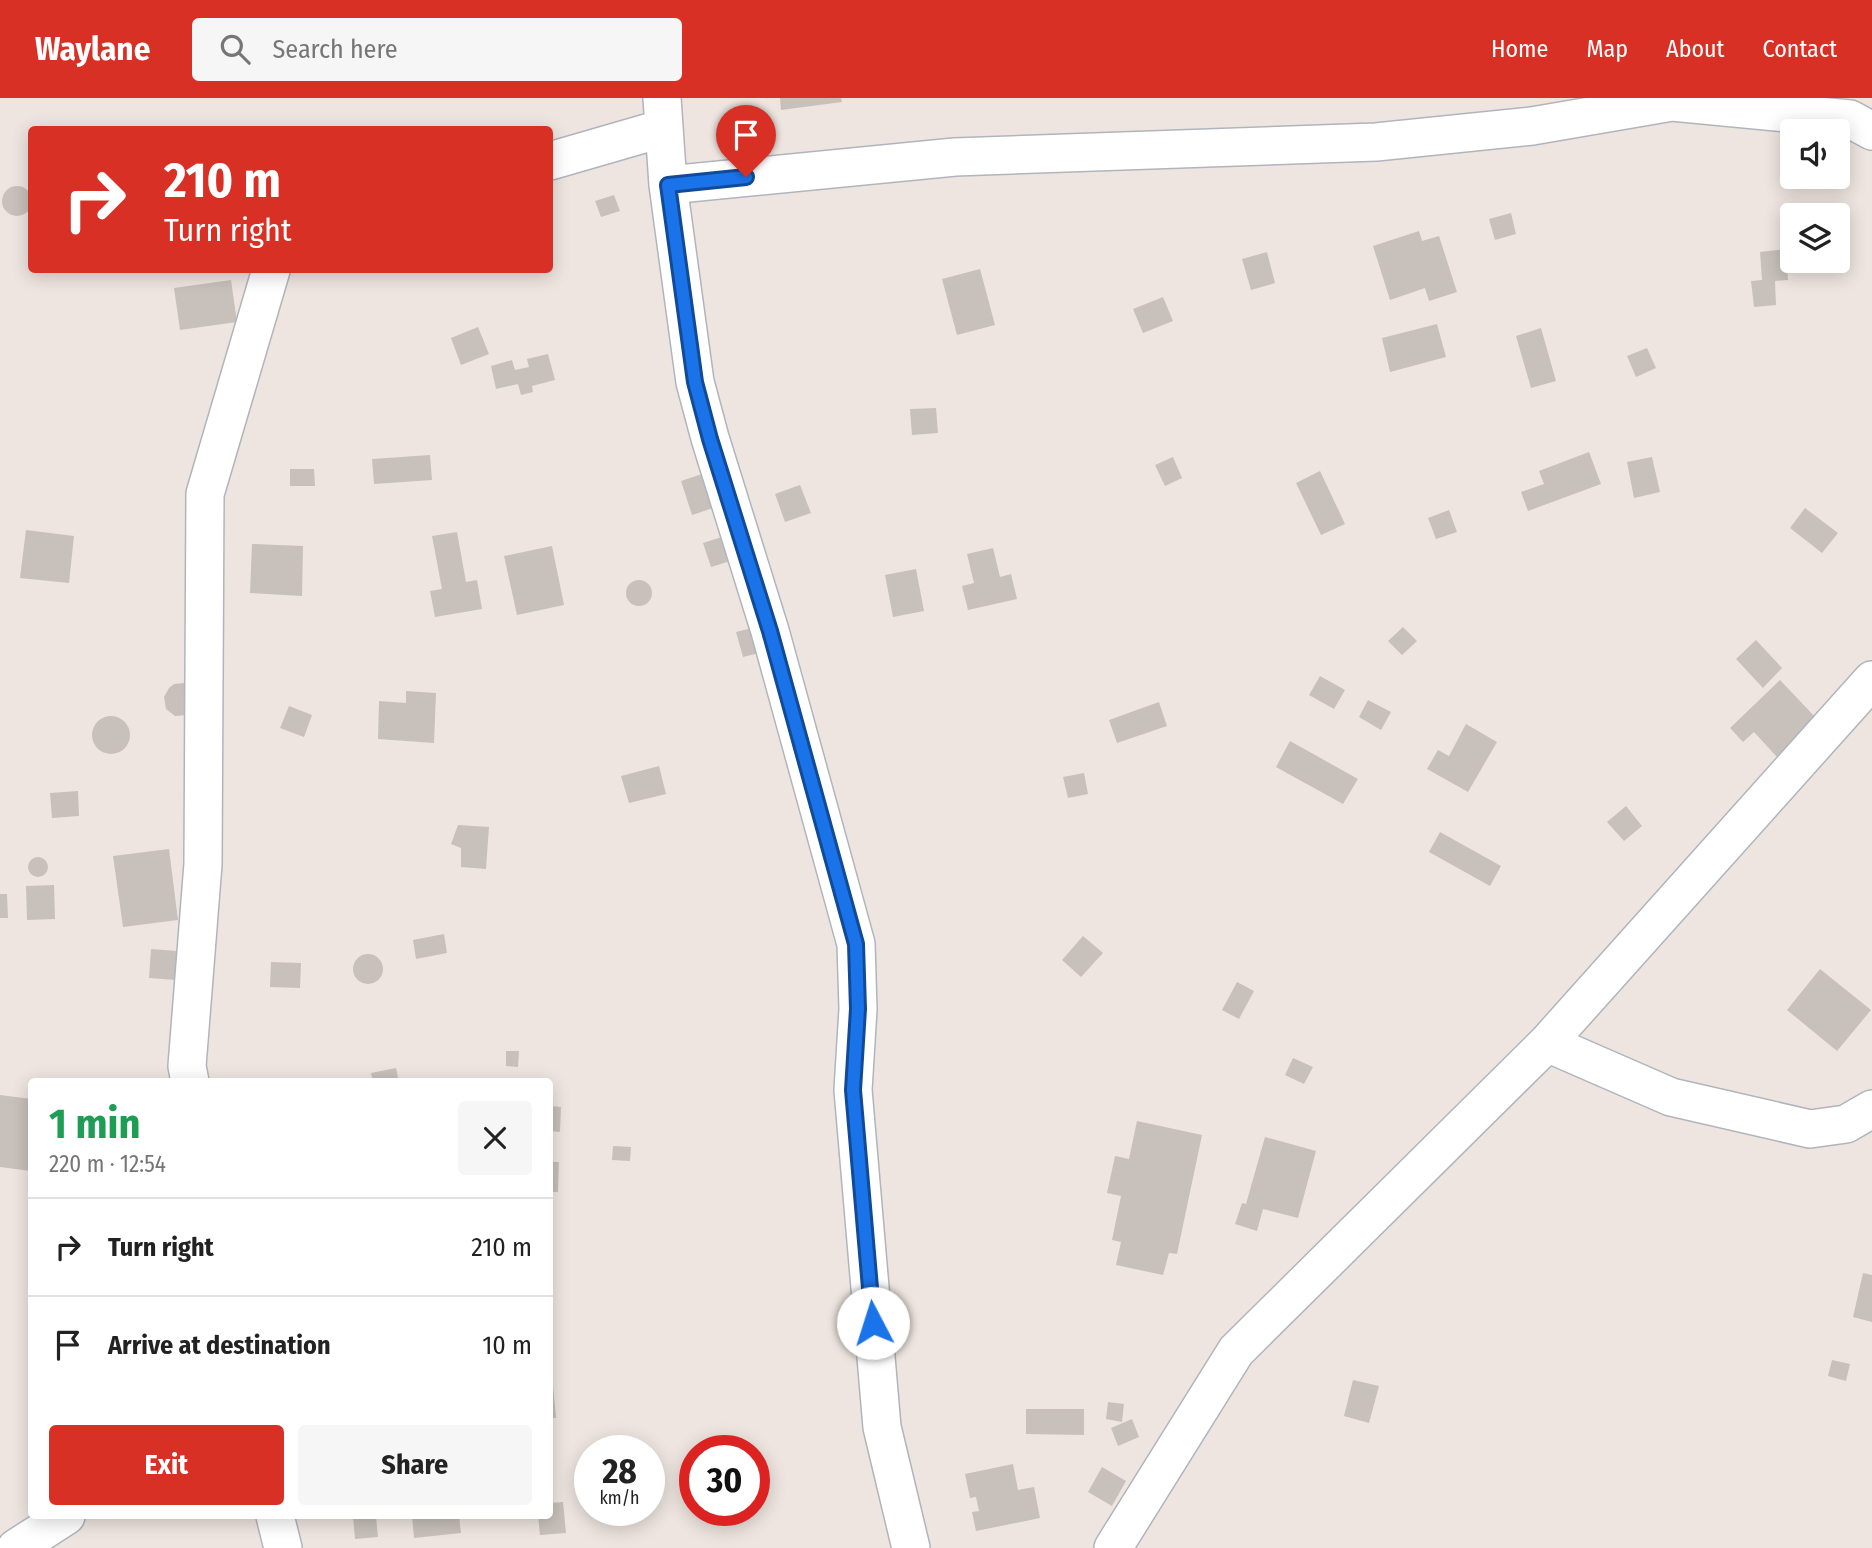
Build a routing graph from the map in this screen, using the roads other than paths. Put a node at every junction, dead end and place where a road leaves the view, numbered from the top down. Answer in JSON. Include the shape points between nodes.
{"nodes":[{"id":1,"x":1672,"y":100,"type":"edge"},
{"id":2,"x":663,"y":113,"type":"edge"},
{"id":3,"x":1872,"y":131,"type":"edge"},
{"id":4,"x":553,"y":160,"type":"edge"},
{"id":5,"x":668,"y":185,"type":"junction"},
{"id":6,"x":270,"y":273,"type":"edge"},
{"id":7,"x":1872,"y":680,"type":"edge"},
{"id":8,"x":1547,"y":1043,"type":"junction"},
{"id":9,"x":189,"y":1078,"type":"edge"},
{"id":10,"x":1872,"y":1109,"type":"edge"},
{"id":11,"x":61,"y":1519,"type":"edge"},
{"id":12,"x":276,"y":1519,"type":"edge"},
{"id":13,"x":16,"y":1548,"type":"edge"},
{"id":14,"x":283,"y":1548,"type":"edge"},
{"id":15,"x":911,"y":1548,"type":"edge"},
{"id":16,"x":1112,"y":1548,"type":"edge"}],
"edges":[{"from":1,"to":3,"type":"street","via":[[1850,119]]},
{"from":1,"to":5,"type":"street","via":[[1532,126],[1376,142],[955,157]]},
{"from":2,"to":4,"type":"street"},
{"from":2,"to":5,"type":"street"},
{"from":5,"to":15,"type":"street","via":[[695,382],[770,631],[856,944],[853,1090],[882,1427]]},
{"from":6,"to":9,"type":"street","via":[[205,494],[202,864]]},
{"from":7,"to":8,"type":"street"},
{"from":8,"to":10,"type":"street","via":[[1671,1097],[1810,1129],[1846,1124]]},
{"from":8,"to":16,"type":"street","via":[[1236,1350]]},
{"from":11,"to":13,"type":"street"},
{"from":12,"to":14,"type":"street"}]}
